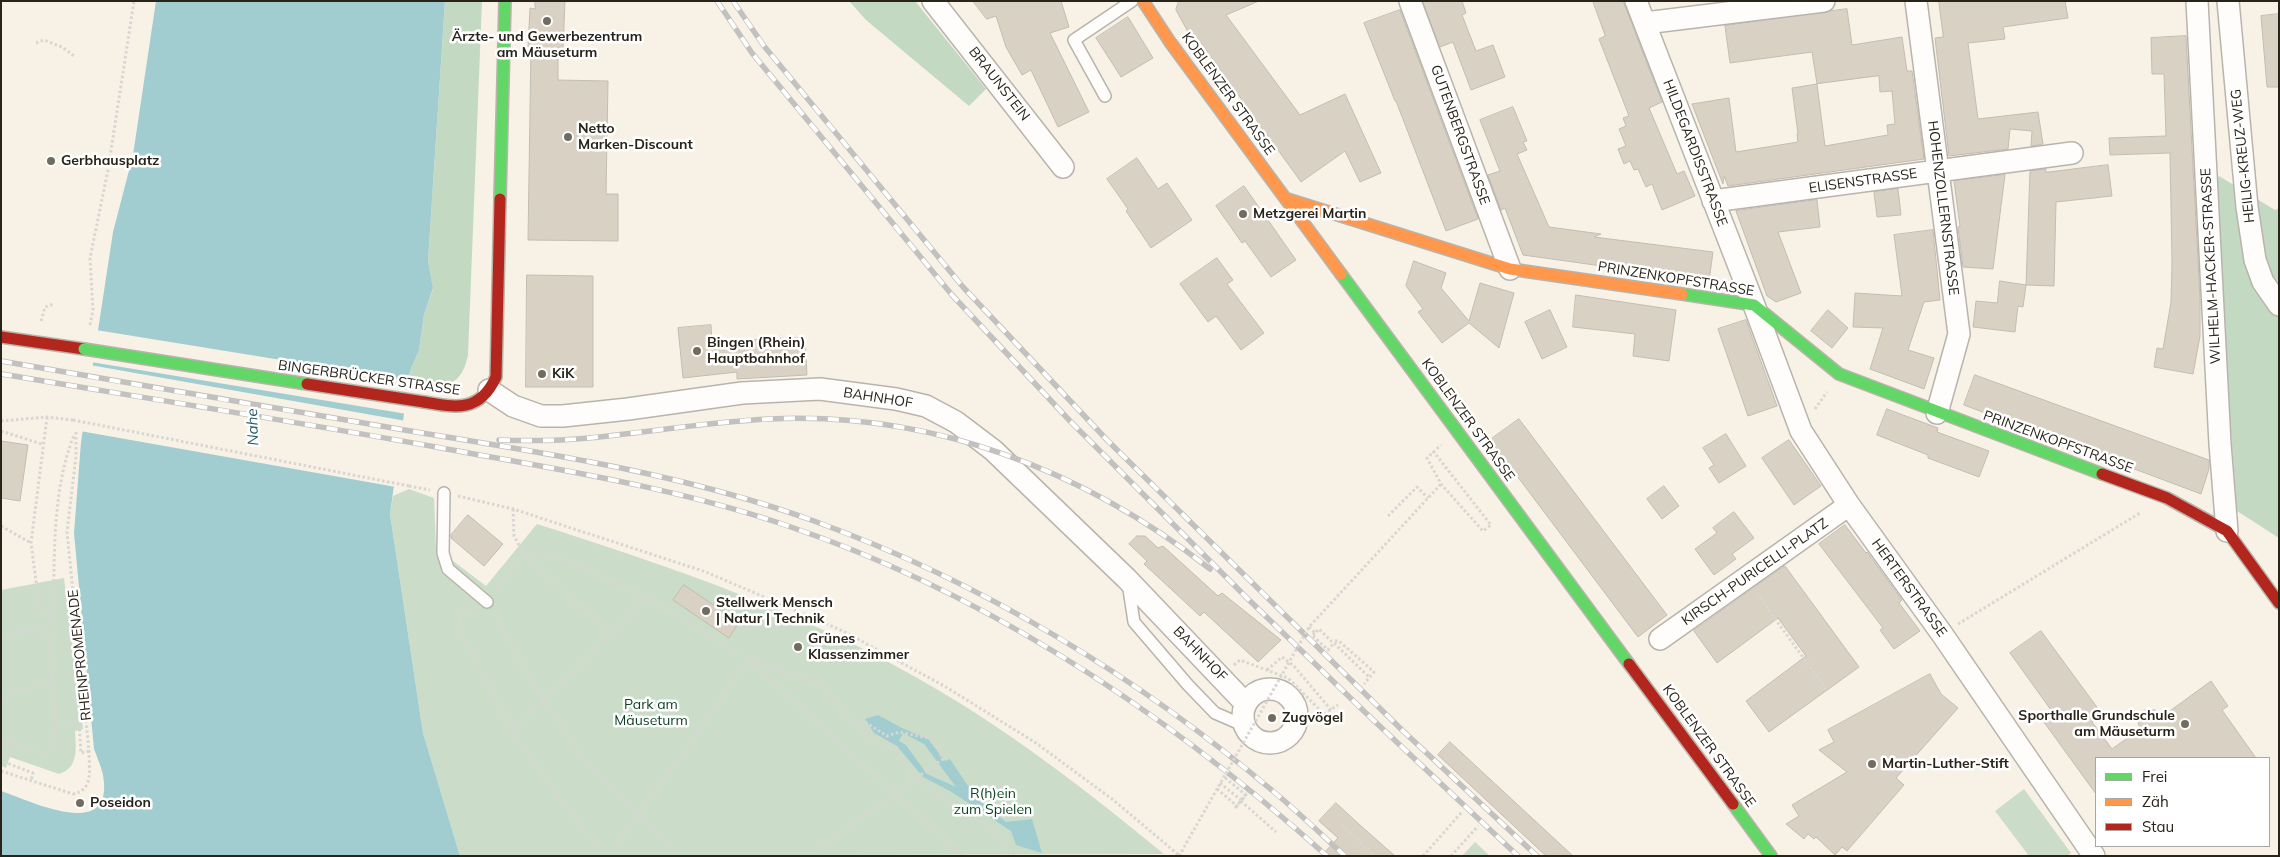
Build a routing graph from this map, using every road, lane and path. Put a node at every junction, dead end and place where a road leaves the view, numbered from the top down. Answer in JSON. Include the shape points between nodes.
{"nodes":[{"id":1,"x":134,"y":1,"type":"edge"},
{"id":2,"x":505,"y":1,"type":"edge"},
{"id":3,"x":934,"y":1,"type":"edge"},
{"id":4,"x":1410,"y":1,"type":"edge"},
{"id":5,"x":1636,"y":1,"type":"edge"},
{"id":6,"x":1824,"y":1,"type":"edge"},
{"id":7,"x":1916,"y":1,"type":"edge"},
{"id":8,"x":2197,"y":1,"type":"edge"},
{"id":9,"x":2228,"y":1,"type":"edge"},
{"id":10,"x":1144,"y":2,"type":"edge"},
{"id":11,"x":1645,"y":23,"type":"junction"},
{"id":12,"x":36,"y":43,"type":"dead end"},
{"id":13,"x":74,"y":56,"type":"dead end"},
{"id":14,"x":1105,"y":96,"type":"dead end"},
{"id":15,"x":2072,"y":153,"type":"dead end"},
{"id":16,"x":78,"y":159,"type":"dead end"},
{"id":17,"x":108,"y":162,"type":"junction"},
{"id":18,"x":1063,"y":167,"type":"dead end"},
{"id":19,"x":1938,"y":170,"type":"junction"},
{"id":20,"x":1287,"y":200,"type":"junction"},
{"id":21,"x":1713,"y":200,"type":"junction"},
{"id":22,"x":1510,"y":269,"type":"junction"},
{"id":23,"x":54,"y":304,"type":"dead end"},
{"id":24,"x":1754,"y":304,"type":"junction"},
{"id":25,"x":2279,"y":305,"type":"edge"},
{"id":26,"x":41,"y":320,"type":"dead end"},
{"id":27,"x":90,"y":325,"type":"dead end"},
{"id":28,"x":1,"y":337,"type":"edge"},
{"id":29,"x":1839,"y":374,"type":"junction"},
{"id":30,"x":489,"y":390,"type":"junction"},
{"id":31,"x":1937,"y":412,"type":"junction"},
{"id":32,"x":1795,"y":415,"type":"junction"},
{"id":33,"x":47,"y":417,"type":"junction"},
{"id":34,"x":1,"y":421,"type":"edge"},
{"id":35,"x":1,"y":431,"type":"edge"},
{"id":36,"x":42,"y":444,"type":"junction"},
{"id":37,"x":1441,"y":484,"type":"junction"},
{"id":38,"x":439,"y":492,"type":"junction"},
{"id":39,"x":1428,"y":498,"type":"junction"},
{"id":40,"x":1850,"y":505,"type":"junction"},
{"id":41,"x":513,"y":509,"type":"junction"},
{"id":42,"x":1388,"y":516,"type":"dead end"},
{"id":43,"x":1,"y":526,"type":"edge"},
{"id":44,"x":2116,"y":528,"type":"dead end"},
{"id":45,"x":2227,"y":531,"type":"junction"},
{"id":46,"x":31,"y":543,"type":"junction"},
{"id":47,"x":524,"y":554,"type":"junction"},
{"id":48,"x":1746,"y":578,"type":"junction"},
{"id":49,"x":1127,"y":579,"type":"junction"},
{"id":50,"x":646,"y":597,"type":"junction"},
{"id":51,"x":486,"y":602,"type":"junction"},
{"id":52,"x":2279,"y":603,"type":"edge"},
{"id":53,"x":53,"y":612,"type":"junction"},
{"id":54,"x":1309,"y":627,"type":"junction"},
{"id":55,"x":47,"y":628,"type":"junction"},
{"id":56,"x":1315,"y":633,"type":"junction"},
{"id":57,"x":610,"y":634,"type":"junction"},
{"id":58,"x":1942,"y":634,"type":"junction"},
{"id":59,"x":1,"y":637,"type":"edge"},
{"id":60,"x":1660,"y":639,"type":"dead end"},
{"id":61,"x":749,"y":660,"type":"junction"},
{"id":62,"x":1288,"y":661,"type":"junction"},
{"id":63,"x":1267,"y":670,"type":"junction"},
{"id":64,"x":1222,"y":676,"type":"junction"},
{"id":65,"x":1370,"y":677,"type":"junction"},
{"id":66,"x":53,"y":683,"type":"junction"},
{"id":67,"x":1364,"y":684,"type":"dead end"},
{"id":68,"x":1826,"y":689,"type":"dead end"},
{"id":69,"x":1,"y":700,"type":"edge"},
{"id":70,"x":543,"y":701,"type":"junction"},
{"id":71,"x":1246,"y":704,"type":"junction"},
{"id":72,"x":1338,"y":705,"type":"dead end"},
{"id":73,"x":1332,"y":711,"type":"junction"},
{"id":74,"x":858,"y":723,"type":"junction"},
{"id":75,"x":56,"y":725,"type":"junction"},
{"id":76,"x":1245,"y":726,"type":"junction"},
{"id":77,"x":511,"y":729,"type":"junction"},
{"id":78,"x":1,"y":739,"type":"edge"},
{"id":79,"x":8,"y":742,"type":"junction"},
{"id":80,"x":89,"y":751,"type":"junction"},
{"id":81,"x":1,"y":771,"type":"edge"},
{"id":82,"x":918,"y":777,"type":"junction"},
{"id":83,"x":1224,"y":777,"type":"junction"},
{"id":84,"x":31,"y":781,"type":"junction"},
{"id":85,"x":1220,"y":783,"type":"junction"},
{"id":86,"x":1217,"y":789,"type":"junction"},
{"id":87,"x":1248,"y":792,"type":"dead end"},
{"id":88,"x":895,"y":794,"type":"junction"},
{"id":89,"x":1242,"y":801,"type":"junction"},
{"id":90,"x":1235,"y":808,"type":"dead end"},
{"id":91,"x":1462,"y":812,"type":"dead end"},
{"id":92,"x":638,"y":817,"type":"junction"},
{"id":93,"x":1342,"y":825,"type":"dead end"},
{"id":94,"x":1478,"y":826,"type":"dead end"},
{"id":95,"x":1276,"y":832,"type":"dead end"},
{"id":96,"x":607,"y":856,"type":"edge"},
{"id":97,"x":678,"y":856,"type":"edge"},
{"id":98,"x":807,"y":856,"type":"edge"},
{"id":99,"x":963,"y":856,"type":"edge"},
{"id":100,"x":1013,"y":856,"type":"edge"},
{"id":101,"x":1179,"y":856,"type":"edge"},
{"id":102,"x":1375,"y":856,"type":"edge"},
{"id":103,"x":1423,"y":856,"type":"edge"},
{"id":104,"x":1451,"y":856,"type":"edge"},
{"id":105,"x":1771,"y":856,"type":"edge"},
{"id":106,"x":2094,"y":856,"type":"edge"}],
"edges":[{"from":1,"to":17,"type":"path"},
{"from":2,"to":30,"type":"main road","via":[[496,370]]},
{"from":3,"to":18,"type":"street","name":"BRAUNSTEIN"},
{"from":4,"to":22,"type":"street","name":"GUTENBERGSTRASSE"},
{"from":5,"to":11,"type":"street","name":"HILDEGARDISSTRASSE"},
{"from":6,"to":11,"type":"street"},
{"from":7,"to":19,"type":"street","name":"HOHENZOLLERNSTRASSE"},
{"from":8,"to":45,"type":"street","name":"WILHELM-HACKER-STRASSE"},
{"from":9,"to":25,"type":"street","name":"HEILIG-KREUZ-WEG","via":[[2255,260],[2263,282]]},
{"from":10,"to":14,"type":"lane","via":[[1074,40]]},
{"from":10,"to":20,"type":"main road","name":"KOBLENZER STRASSE"},
{"from":11,"to":21,"type":"street","name":"HILDEGARDISSTRASSE"},
{"from":12,"to":13,"type":"path","via":[[44,40]]},
{"from":15,"to":19,"type":"street","name":"ELISENSTRASSE"},
{"from":16,"to":17,"type":"path"},
{"from":17,"to":27,"type":"path","via":[[90,258],[93,310]]},
{"from":19,"to":21,"type":"street","name":"ELISENSTRASSE"},
{"from":19,"to":31,"type":"street","name":"HOHENZOLLERNSTRASSE","via":[[1959,334]]},
{"from":20,"to":22,"type":"main road","name":"PRINZENKOPFSTRASSE"},
{"from":20,"to":105,"type":"main road","name":"KOBLENZER STRASSE"},
{"from":21,"to":24,"type":"street","name":"HILDEGARDISSTRASSE"},
{"from":22,"to":24,"type":"main road","name":"PRINZENKOPFSTRASSE"},
{"from":23,"to":26,"type":"path","via":[[45,307]]},
{"from":24,"to":29,"type":"main road","name":"PRINZENKOPFSTRASSE"},
{"from":24,"to":32,"type":"street","name":"HERTERSTRASSE"},
{"from":28,"to":30,"type":"main road","name":"BINGERBRÜCKER STRASSE","bridge":true,"via":[[454,407],[477,402]]},
{"from":29,"to":31,"type":"main road","name":"PRINZENKOPFSTRASSE"},
{"from":29,"to":32,"type":"path","via":[[1818,408]]},
{"from":30,"to":49,"type":"street","name":"BAHNHOF","via":[[513,406],[541,416],[628,409],[742,393],[820,389],[926,406],[956,422],[993,450]]},
{"from":31,"to":45,"type":"main road","name":"PRINZENKOPFSTRASSE","via":[[2167,498]]},
{"from":32,"to":40,"type":"street","name":"HERTERSTRASSE","via":[[1801,431]]},
{"from":33,"to":34,"type":"path"},
{"from":33,"to":36,"type":"path"},
{"from":33,"to":38,"type":"path","bridge":true},
{"from":35,"to":36,"type":"path"},
{"from":36,"to":46,"type":"path"},
{"from":37,"to":37,"type":"path","via":[[1483,530],[1491,525],[1433,451],[1427,458]]},
{"from":37,"to":39,"type":"path","bridge":true},
{"from":38,"to":41,"type":"path"},
{"from":38,"to":51,"type":"lane","via":[[443,553],[448,569]]},
{"from":39,"to":42,"type":"path","via":[[1417,487]]},
{"from":39,"to":54,"type":"path","bridge":true},
{"from":40,"to":48,"type":"street","name":"KIRSCH-PURICELLI-PLATZ"},
{"from":40,"to":58,"type":"street","name":"HERTERSTRASSE"},
{"from":41,"to":47,"type":"path","via":[[514,536]]},
{"from":41,"to":101,"type":"path","via":[[706,572],[843,631],[946,687],[1036,743],[1112,799]]},
{"from":43,"to":46,"type":"path"},
{"from":44,"to":58,"type":"path"},
{"from":45,"to":52,"type":"main road"},
{"from":46,"to":53,"type":"path","via":[[40,612]]},
{"from":47,"to":50,"type":"path","via":[[552,554]]},
{"from":47,"to":51,"type":"path"},
{"from":47,"to":57,"type":"path"},
{"from":48,"to":60,"type":"street","name":"KIRSCH-PURICELLI-PLATZ"},
{"from":48,"to":68,"type":"path"},
{"from":49,"to":64,"type":"street","name":"BAHNHOF"},
{"from":49,"to":76,"type":"lane","via":[[1134,622],[1215,713]]},
{"from":50,"to":57,"type":"path"},
{"from":50,"to":61,"type":"path"},
{"from":51,"to":70,"type":"path"},
{"from":51,"to":77,"type":"path","via":[[459,616],[462,632]]},
{"from":53,"to":55,"type":"path"},
{"from":53,"to":80,"type":"path","name":"RHEINPROMENADE","via":[[59,490],[76,431],[67,532]]},
{"from":54,"to":56,"type":"path"},
{"from":54,"to":62,"type":"path","bridge":true},
{"from":55,"to":59,"type":"path"},
{"from":55,"to":66,"type":"path"},
{"from":56,"to":65,"type":"path","via":[[1319,629],[1331,640],[1339,641],[1374,672]]},
{"from":56,"to":65,"type":"path","via":[[1312,635],[1328,650],[1334,643]]},
{"from":57,"to":70,"type":"path"},
{"from":58,"to":106,"type":"street","name":"HERTERSTRASSE"},
{"from":61,"to":74,"type":"path","via":[[820,683],[853,724]]},
{"from":61,"to":88,"type":"path"},
{"from":61,"to":92,"type":"path"},
{"from":62,"to":63,"type":"path","via":[[1282,657]]},
{"from":62,"to":73,"type":"path","bridge":true},
{"from":62,"to":83,"type":"path","bridge":true},
{"from":63,"to":64,"type":"path","via":[[1240,660]]},
{"from":63,"to":73,"type":"path","via":[[1288,678],[1324,714]]},
{"from":64,"to":71,"type":"street","name":"BAHNHOF"},
{"from":65,"to":67,"type":"path"},
{"from":66,"to":69,"type":"path","via":[[18,690]]},
{"from":66,"to":75,"type":"path"},
{"from":70,"to":77,"type":"path"},
{"from":70,"to":92,"type":"path","via":[[591,768]]},
{"from":71,"to":76,"type":"street"},
{"from":71,"to":76,"type":"street","via":[[1259,692],[1277,690],[1292,700],[1298,718],[1291,735],[1275,743],[1257,740]]},
{"from":72,"to":73,"type":"path"},
{"from":74,"to":82,"type":"path","via":[[872,739],[895,750]]},
{"from":74,"to":82,"type":"path","via":[[865,722],[887,736],[899,732],[932,739],[943,759]]},
{"from":75,"to":79,"type":"path","via":[[56,742],[52,751],[42,754]]},
{"from":75,"to":80,"type":"path","via":[[79,722],[81,753]]},
{"from":77,"to":96,"type":"path","via":[[559,798]]},
{"from":78,"to":79,"type":"path"},
{"from":79,"to":84,"type":"path","via":[[4,762],[33,772]]},
{"from":80,"to":84,"type":"path","name":"RHEINPROMENADE","via":[[89,777],[87,787],[81,792],[63,793]]},
{"from":81,"to":84,"type":"path","name":"RHEINPROMENADE"},
{"from":82,"to":88,"type":"path"},
{"from":82,"to":100,"type":"path","via":[[922,783],[997,832]]},
{"from":83,"to":85,"type":"path","bridge":true},
{"from":83,"to":89,"type":"path","bridge":true,"via":[[1246,795]]},
{"from":85,"to":86,"type":"path","bridge":true},
{"from":85,"to":89,"type":"path"},
{"from":86,"to":89,"type":"path","bridge":true,"via":[[1236,806]]},
{"from":86,"to":101,"type":"path","bridge":true},
{"from":87,"to":89,"type":"path"},
{"from":88,"to":98,"type":"path"},
{"from":88,"to":99,"type":"path"},
{"from":89,"to":90,"type":"path"},
{"from":89,"to":95,"type":"path"},
{"from":91,"to":103,"type":"path"},
{"from":92,"to":96,"type":"path"},
{"from":92,"to":97,"type":"path"},
{"from":93,"to":102,"type":"path"},
{"from":94,"to":104,"type":"path"}]}
